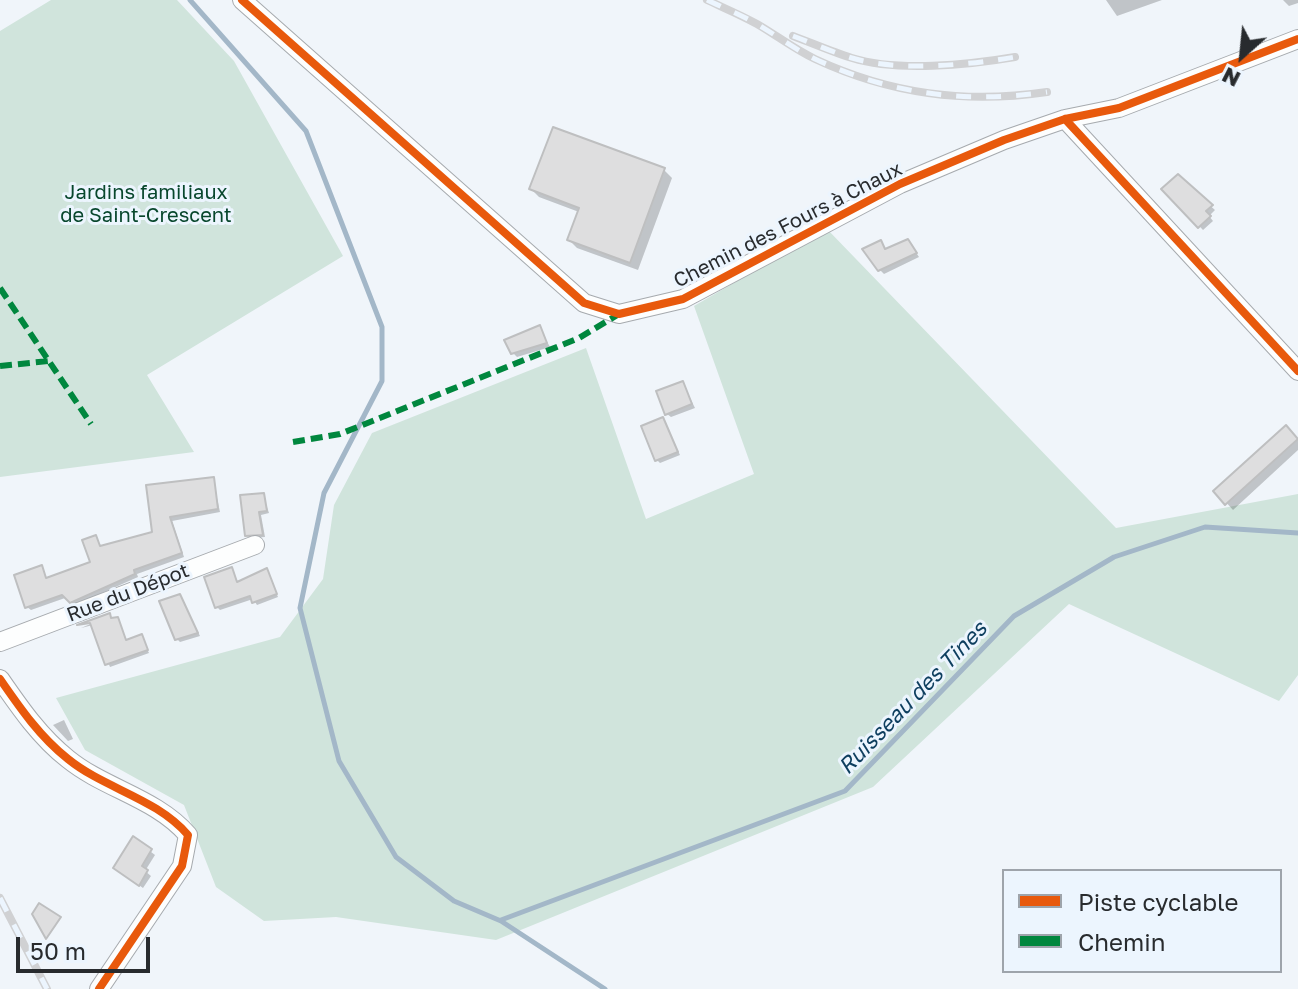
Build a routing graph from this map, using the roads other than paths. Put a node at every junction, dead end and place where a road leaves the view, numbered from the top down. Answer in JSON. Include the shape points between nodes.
{"nodes":[{"id":1,"x":242,"y":0,"type":"edge"},
{"id":2,"x":1298,"y":39,"type":"edge"},
{"id":3,"x":1065,"y":119,"type":"junction"},
{"id":4,"x":1298,"y":371,"type":"edge"},
{"id":5,"x":255,"y":545,"type":"dead end"},
{"id":6,"x":0,"y":642,"type":"edge"},
{"id":7,"x":0,"y":679,"type":"edge"},
{"id":8,"x":99,"y":989,"type":"edge"}],
"edges":[{"from":1,"to":3,"type":"street","name":"Chemin des Fours à Chaux","via":[[584,303],[619,314],[683,299],[900,184]]},
{"from":2,"to":3,"type":"street","name":"Chemin des Fours à Chaux","via":[[1119,108]]},
{"from":3,"to":4,"type":"street"},
{"from":5,"to":6,"type":"street","name":"Rue du Dépot"},
{"from":7,"to":8,"type":"street","via":[[33,724],[69,760],[172,817],[188,835],[182,866]]}]}
